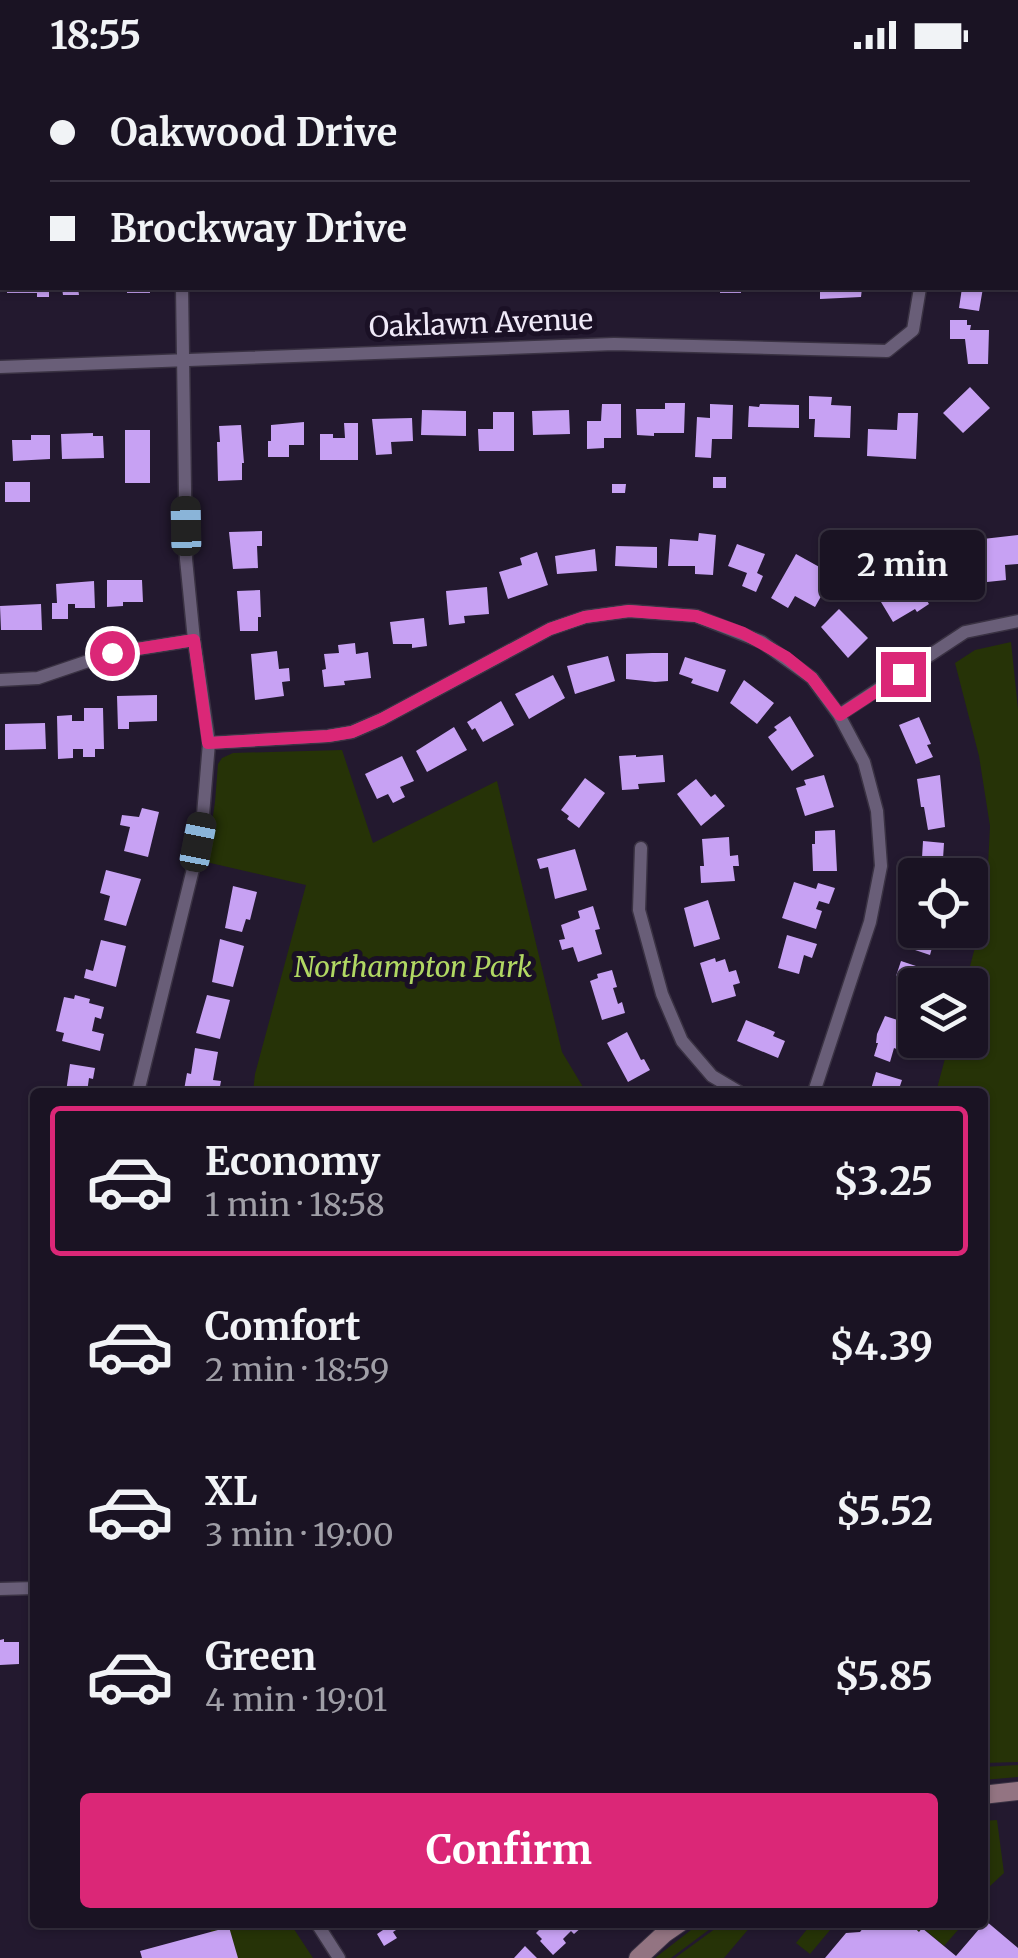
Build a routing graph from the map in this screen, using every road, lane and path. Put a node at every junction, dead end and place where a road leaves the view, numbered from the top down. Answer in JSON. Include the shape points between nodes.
{"nodes":[{"id":1,"x":182,"y":290,"type":"edge"},
{"id":2,"x":920,"y":290,"type":"edge"},
{"id":3,"x":183,"y":359,"type":"junction"},
{"id":4,"x":0,"y":367,"type":"edge"},
{"id":5,"x":1018,"y":621,"type":"edge"},
{"id":6,"x":194,"y":640,"type":"junction"},
{"id":7,"x":0,"y":680,"type":"edge"},
{"id":8,"x":840,"y":715,"type":"junction"},
{"id":9,"x":208,"y":743,"type":"junction"},
{"id":10,"x":641,"y":848,"type":"dead end"},
{"id":11,"x":139,"y":1088,"type":"edge"},
{"id":12,"x":732,"y":1088,"type":"edge"},
{"id":13,"x":815,"y":1088,"type":"edge"},
{"id":14,"x":30,"y":1588,"type":"edge"},
{"id":15,"x":0,"y":1590,"type":"edge"},
{"id":16,"x":1018,"y":1791,"type":"edge"},
{"id":17,"x":988,"y":1794,"type":"edge"},
{"id":18,"x":320,"y":1928,"type":"edge"},
{"id":19,"x":673,"y":1928,"type":"edge"},
{"id":20,"x":339,"y":1958,"type":"edge"},
{"id":21,"x":638,"y":1958,"type":"edge"}],
"edges":[{"from":1,"to":3,"type":"street"},
{"from":2,"to":3,"type":"street","name":"Oaklawn Avenue","via":[[913,330],[886,351],[614,344]]},
{"from":3,"to":4,"type":"street","name":"Oaklawn Avenue"},
{"from":3,"to":6,"type":"street"},
{"from":5,"to":8,"type":"street","via":[[966,632]]},
{"from":6,"to":7,"type":"street","via":[[112,653],[38,678]]},
{"from":6,"to":9,"type":"street"},
{"from":8,"to":9,"type":"street","via":[[812,678],[752,637],[696,616],[629,611],[550,629],[352,732]]},
{"from":8,"to":13,"type":"street","via":[[864,762],[878,811],[882,866]]},
{"from":9,"to":11,"type":"street","via":[[203,815]]},
{"from":10,"to":12,"type":"street","via":[[639,910],[662,994],[682,1041],[712,1076]]},
{"from":14,"to":15,"type":"street"},
{"from":16,"to":17,"type":"street"},
{"from":18,"to":20,"type":"street"},
{"from":19,"to":21,"type":"street"}]}
